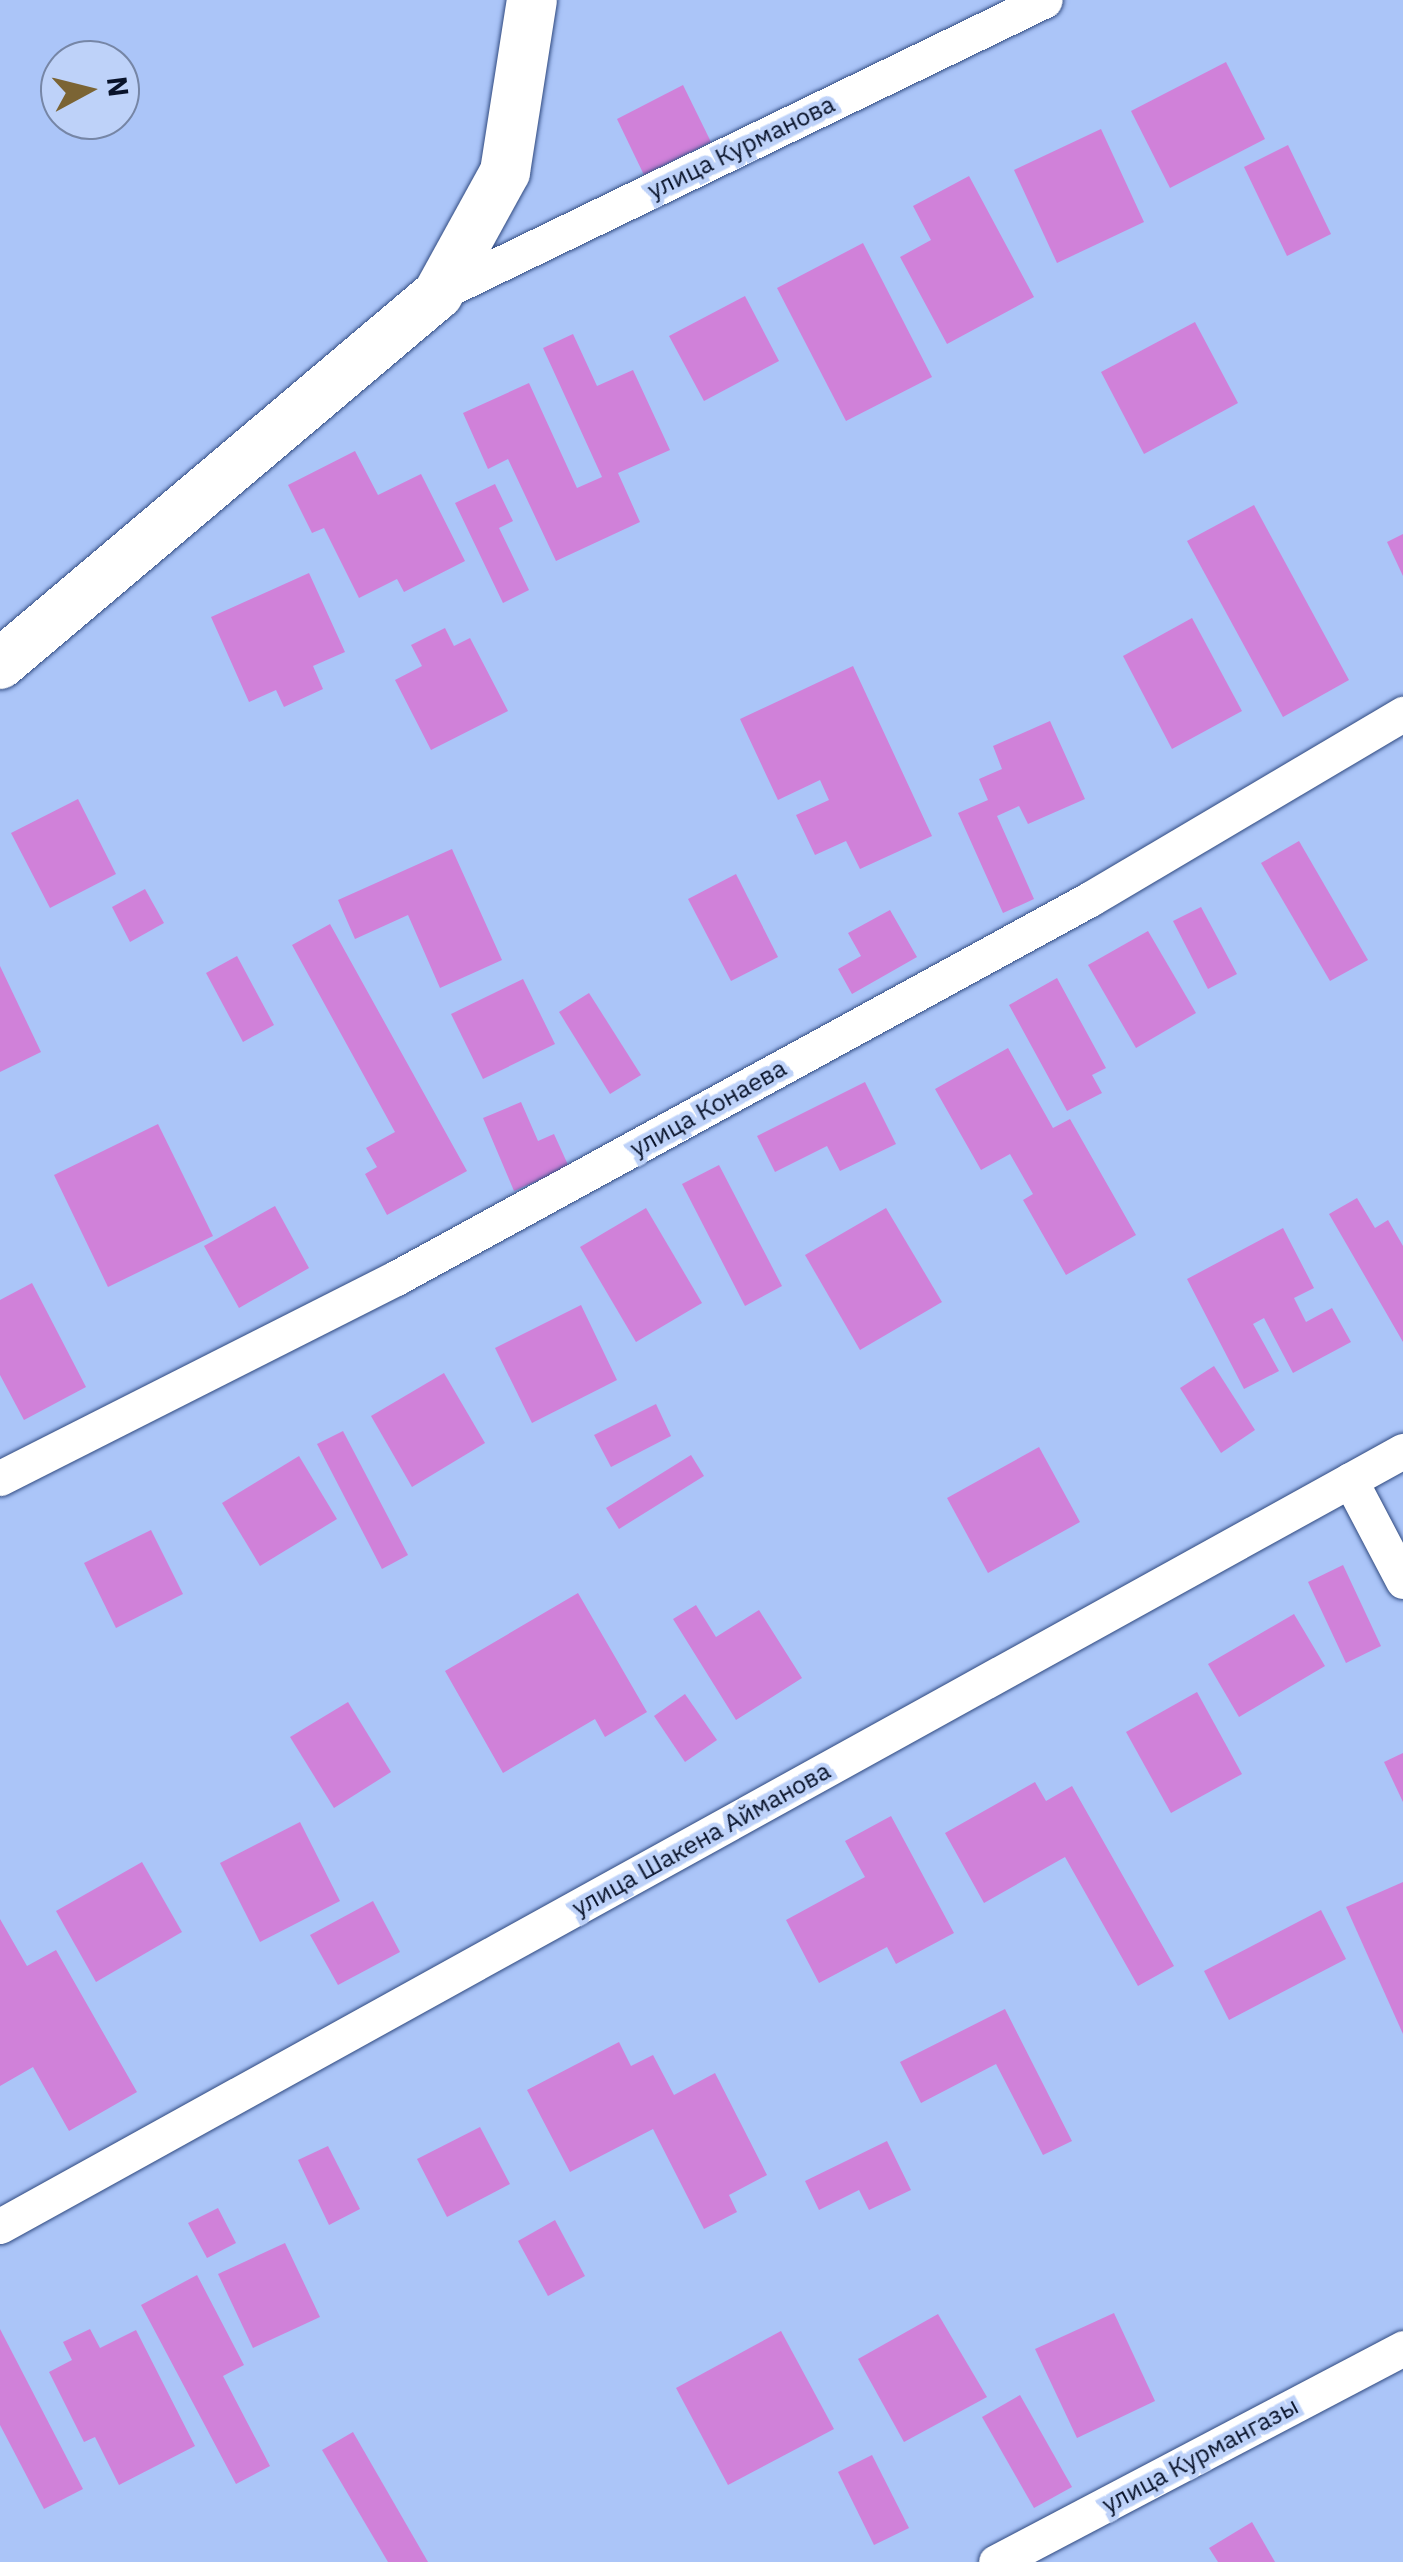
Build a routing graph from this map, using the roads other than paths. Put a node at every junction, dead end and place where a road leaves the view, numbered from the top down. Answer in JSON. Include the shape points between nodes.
{"nodes":[{"id":1,"x":532,"y":0,"type":"edge"},
{"id":2,"x":1044,"y":0,"type":"edge"},
{"id":3,"x":438,"y":294,"type":"junction"},
{"id":4,"x":0,"y":664,"type":"edge"},
{"id":5,"x":1403,"y":714,"type":"edge"},
{"id":6,"x":1403,"y":1451,"type":"edge"},
{"id":7,"x":0,"y":1478,"type":"edge"},
{"id":8,"x":1350,"y":1480,"type":"junction"},
{"id":9,"x":1403,"y":1580,"type":"edge"},
{"id":10,"x":0,"y":2226,"type":"edge"},
{"id":11,"x":1403,"y":2348,"type":"edge"},
{"id":12,"x":996,"y":2562,"type":"edge"}],
"edges":[{"from":1,"to":3,"type":"street","via":[[505,172]]},
{"from":2,"to":3,"type":"street","name":"улица Курманова"},
{"from":3,"to":4,"type":"street"},
{"from":5,"to":7,"type":"street","name":"улица Конаева","via":[[1090,898],[396,1278]]},
{"from":6,"to":8,"type":"street","name":"улица Шакена Айманова"},
{"from":8,"to":9,"type":"street"},
{"from":8,"to":10,"type":"street","name":"улица Шакена Айманова"},
{"from":11,"to":12,"type":"street","name":"улица Курмангазы"}]}
